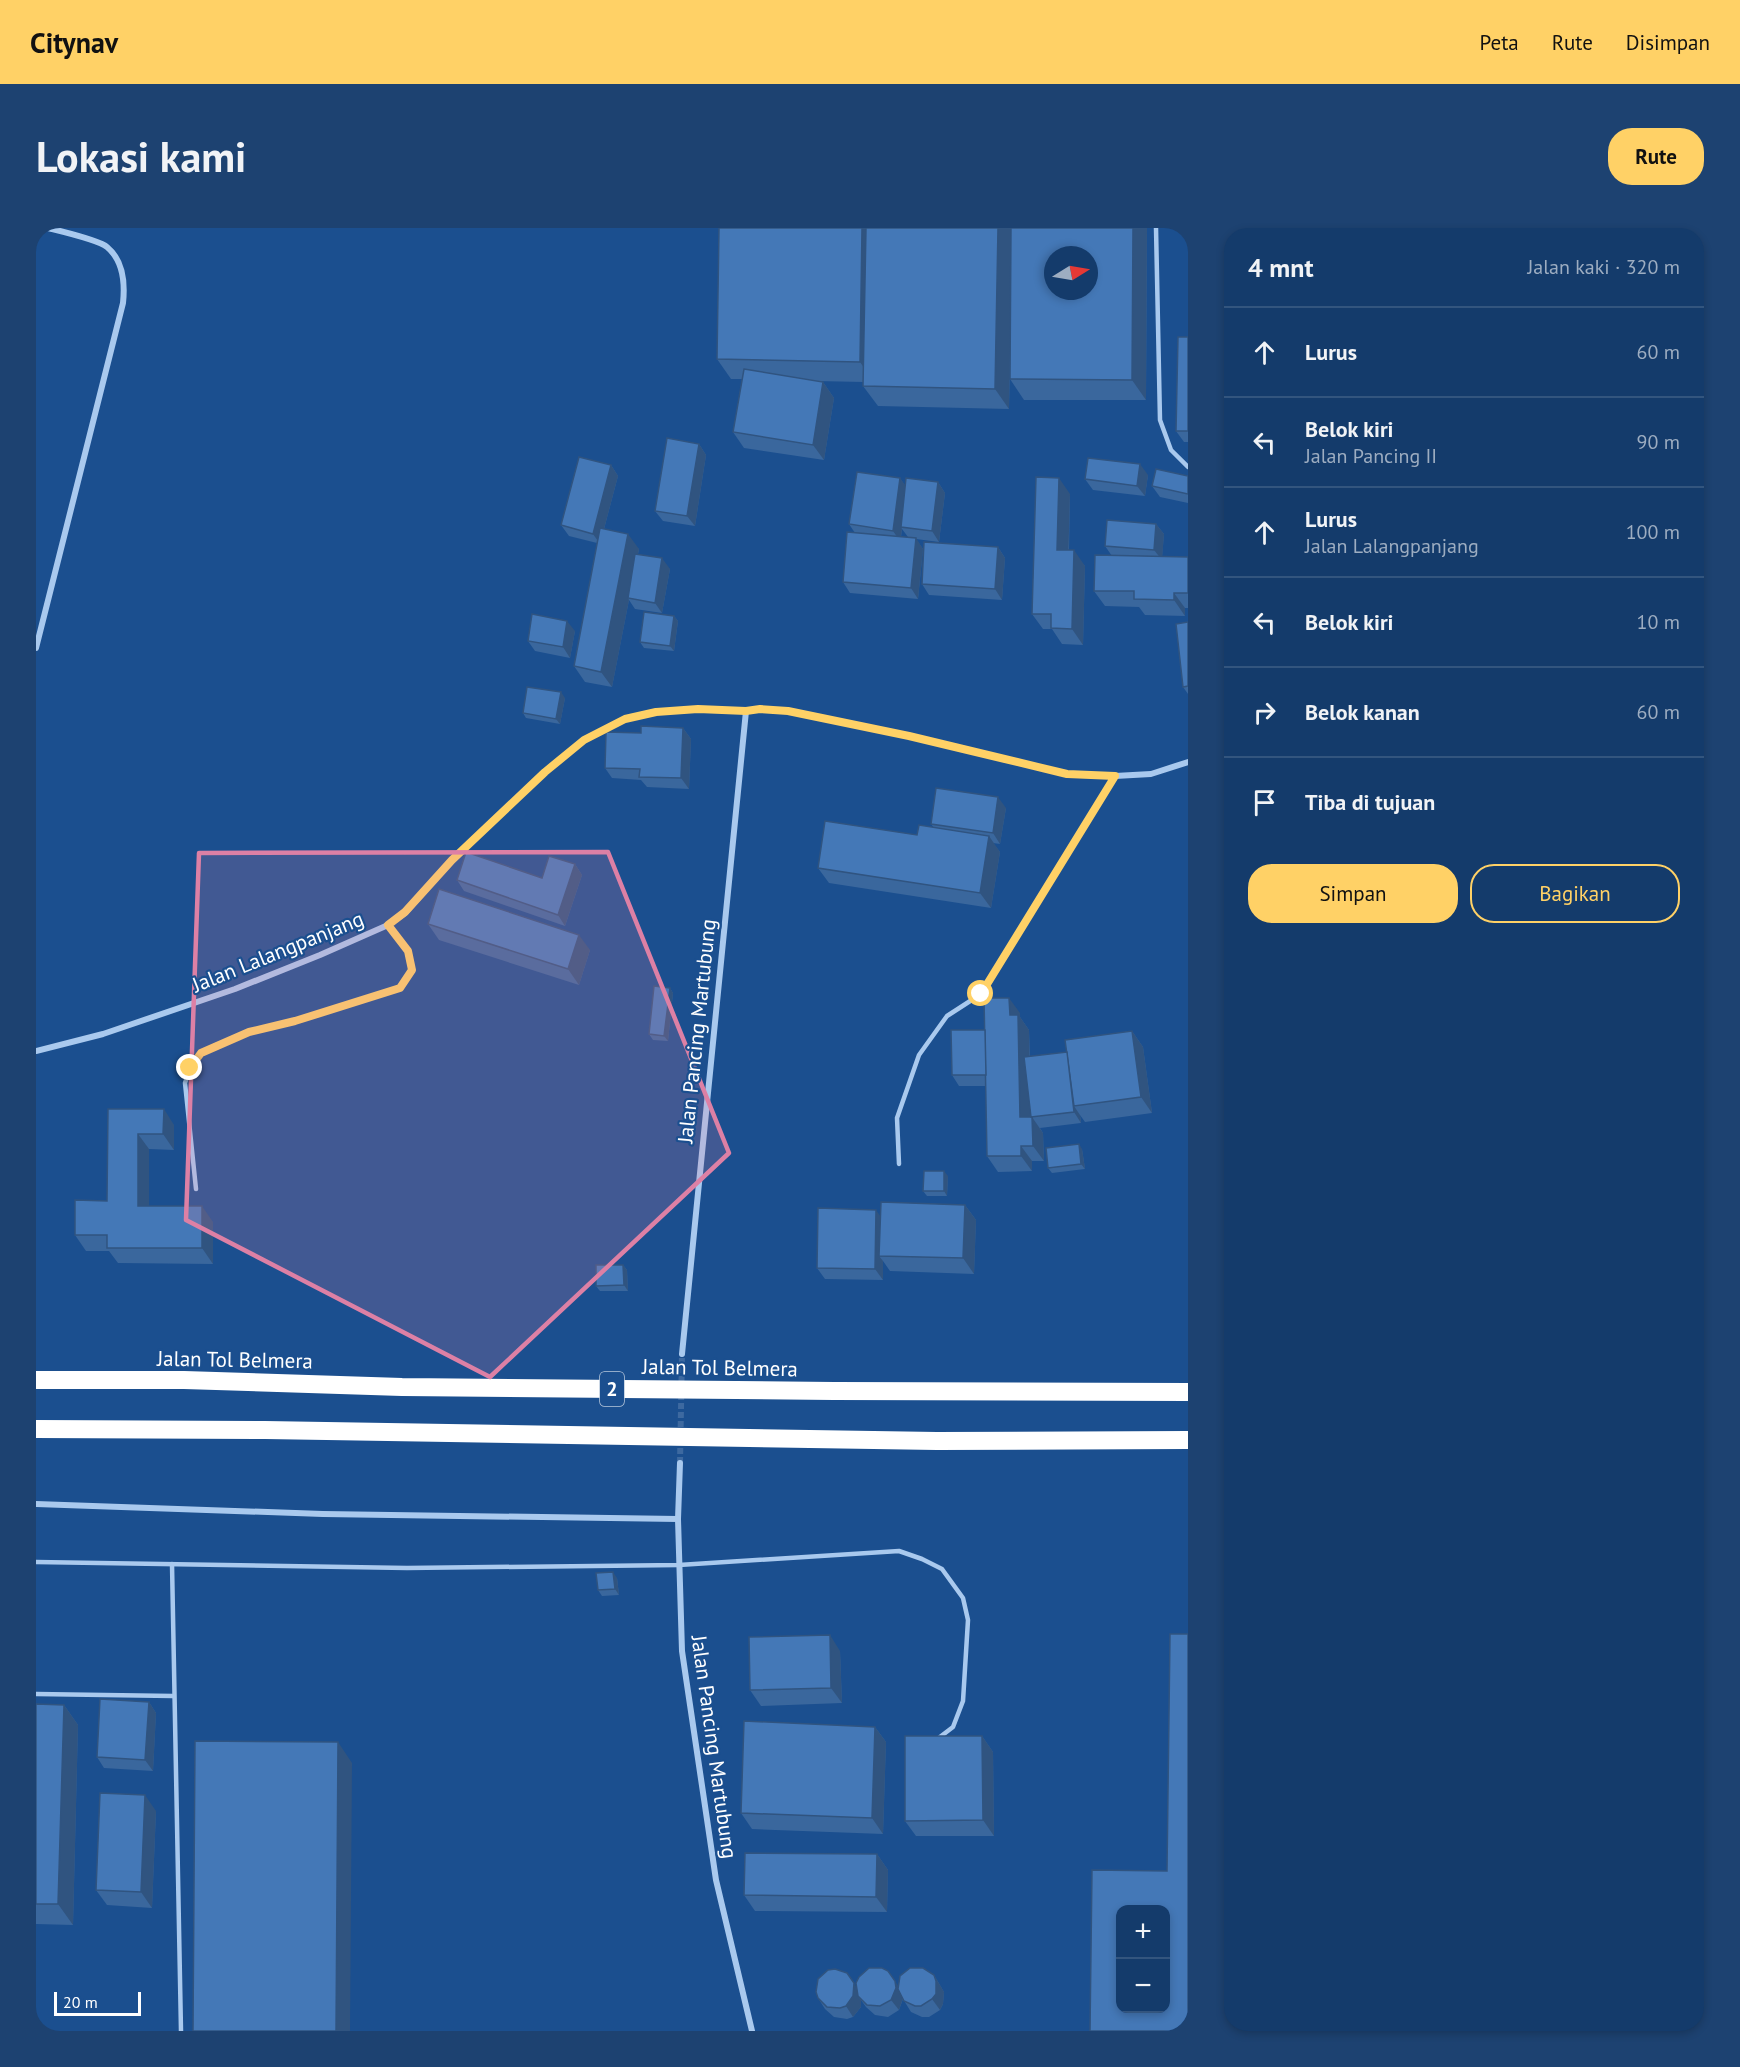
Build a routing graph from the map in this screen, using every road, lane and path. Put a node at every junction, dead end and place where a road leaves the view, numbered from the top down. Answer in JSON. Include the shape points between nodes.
{"nodes":[{"id":1,"x":48,"y":228,"type":"edge"},
{"id":2,"x":1156,"y":228,"type":"edge"},
{"id":3,"x":1188,"y":466,"type":"edge"},
{"id":4,"x":36,"y":648,"type":"edge"},
{"id":5,"x":746,"y":711,"type":"junction"},
{"id":6,"x":1188,"y":762,"type":"edge"},
{"id":7,"x":1115,"y":776,"type":"junction"},
{"id":8,"x":388,"y":925,"type":"junction"},
{"id":9,"x":36,"y":1051,"type":"edge"},
{"id":10,"x":899,"y":1164,"type":"dead end"},
{"id":11,"x":196,"y":1189,"type":"dead end"},
{"id":12,"x":682,"y":1354,"type":"tunnel mouth"},
{"id":13,"x":36,"y":1380,"type":"edge"},
{"id":14,"x":1188,"y":1392,"type":"edge"},
{"id":15,"x":36,"y":1429,"type":"edge"},
{"id":16,"x":1188,"y":1440,"type":"edge"},
{"id":17,"x":680,"y":1463,"type":"tunnel mouth"},
{"id":18,"x":36,"y":1504,"type":"edge"},
{"id":19,"x":678,"y":1519,"type":"junction"},
{"id":20,"x":36,"y":1562,"type":"edge"},
{"id":21,"x":172,"y":1564,"type":"junction"},
{"id":22,"x":679,"y":1565,"type":"junction"},
{"id":23,"x":36,"y":1694,"type":"edge"},
{"id":24,"x":173,"y":1696,"type":"junction"},
{"id":25,"x":934,"y":1741,"type":"edge"},
{"id":26,"x":181,"y":2031,"type":"edge"},
{"id":27,"x":752,"y":2031,"type":"edge"}],
"edges":[{"from":1,"to":4,"type":"street","via":[[106,246],[119,264],[125,283]]},
{"from":2,"to":3,"type":"lane","via":[[1160,420],[1171,450]]},
{"from":5,"to":7,"type":"street","name":"Jalan Lalangpanjang","via":[[788,711],[1067,774]]},
{"from":5,"to":8,"type":"street","name":"Jalan Lalangpanjang","via":[[656,712],[625,719],[584,740],[545,772]]},
{"from":5,"to":12,"type":"street","name":"Jalan Pancing Martubung"},
{"from":6,"to":7,"type":"street","name":"Jalan Lalangpanjang","via":[[1151,774]]},
{"from":7,"to":10,"type":"lane","via":[[981,994],[947,1016],[918,1055],[897,1118]]},
{"from":8,"to":9,"type":"street","name":"Jalan Lalangpanjang","via":[[235,989],[103,1034]]},
{"from":8,"to":11,"type":"lane","via":[[408,951],[412,970],[400,988],[249,1032],[201,1053],[190,1068],[185,1083]]},
{"from":13,"to":14,"type":"highway","name":"Jalan Tol Belmera","number":"2","via":[[448,1388]]},
{"from":15,"to":16,"type":"highway","number":"2","via":[[937,1441]]},
{"from":17,"to":19,"type":"street","name":"Jalan Pancing Martubung"},
{"from":18,"to":19,"type":"street","via":[[323,1514]]},
{"from":19,"to":22,"type":"street","name":"Jalan Pancing Martubung"},
{"from":20,"to":21,"type":"lane"},
{"from":21,"to":22,"type":"lane","via":[[407,1569]]},
{"from":21,"to":24,"type":"lane"},
{"from":22,"to":25,"type":"lane","via":[[899,1551],[942,1569],[963,1598],[968,1620],[963,1701],[953,1727]]},
{"from":22,"to":27,"type":"street","name":"Jalan Pancing Martubung","via":[[682,1651],[714,1868]]},
{"from":23,"to":24,"type":"lane"},
{"from":24,"to":26,"type":"lane"}]}
